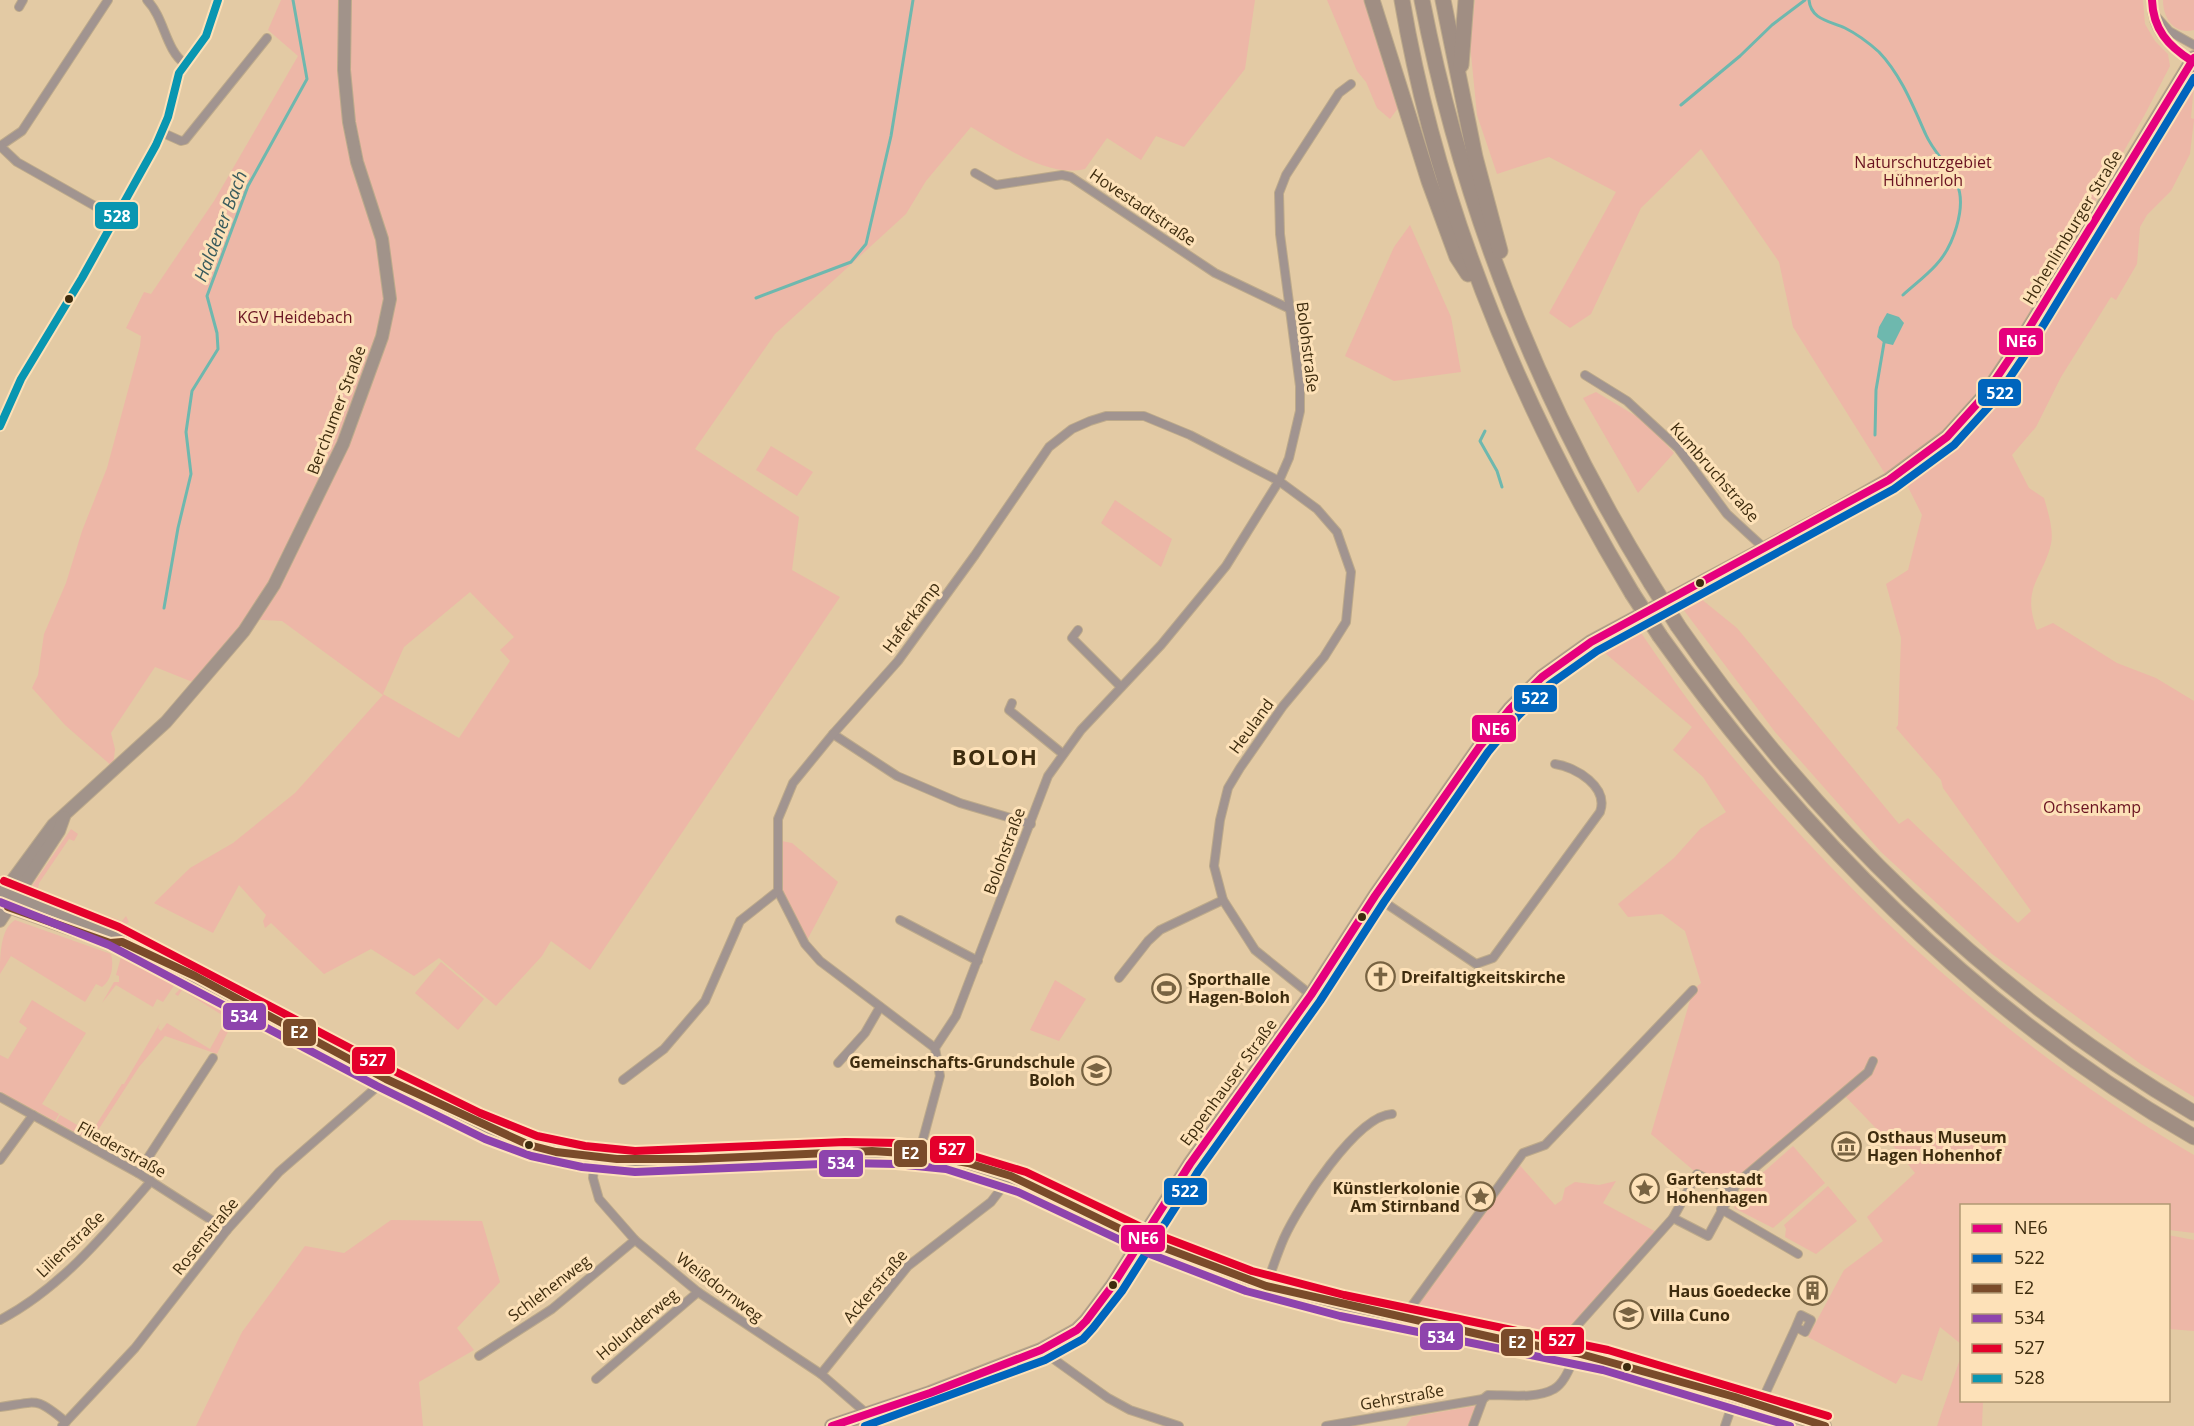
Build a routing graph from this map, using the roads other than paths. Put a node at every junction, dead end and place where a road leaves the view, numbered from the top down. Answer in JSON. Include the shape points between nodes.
{"nodes":[{"id":1,"x":108,"y":0,"type":"edge"},
{"id":2,"x":147,"y":0,"type":"edge"},
{"id":3,"x":218,"y":0,"type":"edge"},
{"id":4,"x":345,"y":0,"type":"edge"},
{"id":5,"x":1372,"y":0,"type":"edge"},
{"id":6,"x":1381,"y":0,"type":"edge"},
{"id":7,"x":1402,"y":0,"type":"edge"},
{"id":8,"x":1422,"y":0,"type":"edge"},
{"id":9,"x":1443,"y":0,"type":"edge"},
{"id":10,"x":1466,"y":0,"type":"edge"},
{"id":11,"x":2152,"y":0,"type":"edge"},
{"id":12,"x":2154,"y":14,"type":"junction"},
{"id":13,"x":267,"y":38,"type":"dead end"},
{"id":14,"x":2194,"y":45,"type":"edge"},
{"id":15,"x":2193,"y":60,"type":"edge"},
{"id":16,"x":185,"y":64,"type":"junction"},
{"id":17,"x":1393,"y":64,"type":"junction"},
{"id":18,"x":1351,"y":84,"type":"dead end"},
{"id":19,"x":1461,"y":88,"type":"junction"},
{"id":20,"x":161,"y":132,"type":"junction"},
{"id":21,"x":0,"y":146,"type":"edge"},
{"id":22,"x":975,"y":173,"type":"dead end"},
{"id":23,"x":116,"y":218,"type":"junction"},
{"id":24,"x":1509,"y":301,"type":"junction"},
{"id":25,"x":1487,"y":304,"type":"junction"},
{"id":26,"x":1288,"y":308,"type":"junction"},
{"id":27,"x":1585,"y":375,"type":"dead end"},
{"id":28,"x":0,"y":426,"type":"edge"},
{"id":29,"x":1279,"y":482,"type":"junction"},
{"id":30,"x":1764,"y":548,"type":"junction"},
{"id":31,"x":1078,"y":630,"type":"dead end"},
{"id":32,"x":1121,"y":687,"type":"junction"},
{"id":33,"x":1009,"y":709,"type":"dead end"},
{"id":34,"x":832,"y":734,"type":"junction"},
{"id":35,"x":1063,"y":754,"type":"junction"},
{"id":36,"x":1555,"y":764,"type":"dead end"},
{"id":37,"x":1031,"y":824,"type":"junction"},
{"id":38,"x":777,"y":891,"type":"junction"},
{"id":39,"x":1376,"y":896,"type":"junction"},
{"id":40,"x":4,"y":898,"type":"edge"},
{"id":41,"x":1223,"y":900,"type":"junction"},
{"id":42,"x":900,"y":920,"type":"dead end"},
{"id":43,"x":0,"y":921,"type":"edge"},
{"id":44,"x":978,"y":961,"type":"junction"},
{"id":45,"x":1119,"y":978,"type":"dead end"},
{"id":46,"x":1692,"y":990,"type":"dead end"},
{"id":47,"x":1311,"y":995,"type":"junction"},
{"id":48,"x":880,"y":1007,"type":"junction"},
{"id":49,"x":935,"y":1048,"type":"junction"},
{"id":50,"x":213,"y":1058,"type":"dead end"},
{"id":51,"x":1873,"y":1061,"type":"dead end"},
{"id":52,"x":838,"y":1063,"type":"dead end"},
{"id":53,"x":386,"y":1079,"type":"junction"},
{"id":54,"x":623,"y":1080,"type":"dead end"},
{"id":55,"x":0,"y":1097,"type":"edge"},
{"id":56,"x":2194,"y":1113,"type":"edge"},
{"id":57,"x":1392,"y":1114,"type":"dead end"},
{"id":58,"x":33,"y":1115,"type":"junction"},
{"id":59,"x":2194,"y":1137,"type":"edge"},
{"id":60,"x":919,"y":1154,"type":"junction"},
{"id":61,"x":595,"y":1158,"type":"junction"},
{"id":62,"x":0,"y":1160,"type":"edge"},
{"id":63,"x":138,"y":1173,"type":"junction"},
{"id":64,"x":1011,"y":1176,"type":"junction"},
{"id":65,"x":151,"y":1181,"type":"junction"},
{"id":66,"x":1731,"y":1191,"type":"junction"},
{"id":67,"x":1721,"y":1209,"type":"junction"},
{"id":68,"x":1673,"y":1218,"type":"junction"},
{"id":69,"x":227,"y":1230,"type":"junction"},
{"id":70,"x":1141,"y":1239,"type":"junction"},
{"id":71,"x":635,"y":1240,"type":"junction"},
{"id":72,"x":1798,"y":1254,"type":"dead end"},
{"id":73,"x":1266,"y":1286,"type":"junction"},
{"id":74,"x":698,"y":1292,"type":"junction"},
{"id":75,"x":1403,"y":1318,"type":"junction"},
{"id":76,"x":0,"y":1320,"type":"edge"},
{"id":77,"x":1796,"y":1327,"type":"dead end"},
{"id":78,"x":1041,"y":1350,"type":"junction"},
{"id":79,"x":1571,"y":1352,"type":"junction"},
{"id":80,"x":479,"y":1356,"type":"dead end"},
{"id":81,"x":821,"y":1374,"type":"junction"},
{"id":82,"x":596,"y":1378,"type":"dead end"},
{"id":83,"x":1735,"y":1397,"type":"junction"},
{"id":84,"x":1483,"y":1399,"type":"junction"},
{"id":85,"x":1760,"y":1405,"type":"junction"},
{"id":86,"x":0,"y":1407,"type":"edge"},
{"id":87,"x":866,"y":1413,"type":"junction"},
{"id":88,"x":64,"y":1424,"type":"edge"},
{"id":89,"x":1174,"y":1425,"type":"edge"},
{"id":90,"x":832,"y":1426,"type":"edge"},
{"id":91,"x":1326,"y":1426,"type":"edge"},
{"id":92,"x":1473,"y":1426,"type":"edge"},
{"id":93,"x":1725,"y":1426,"type":"edge"},
{"id":94,"x":1825,"y":1426,"type":"edge"}],
"edges":[{"from":1,"to":21,"type":"street","via":[[22,131]]},
{"from":2,"to":16,"type":"street","via":[[163,23],[174,56]]},
{"from":3,"to":16,"type":"street","via":[[206,36]]},
{"from":4,"to":40,"type":"main road","name":"Berchumer Straße","via":[[344,70],[349,122],[357,162],[379,227],[389,280],[386,321],[366,382],[332,471],[257,614],[218,665],[166,722],[46,833]]},
{"from":5,"to":17,"type":"highway"},
{"from":6,"to":17,"type":"highway"},
{"from":7,"to":25,"type":"highway","via":[[1423,102],[1456,219]]},
{"from":8,"to":24,"type":"highway","via":[[1464,172]]},
{"from":9,"to":19,"type":"highway"},
{"from":10,"to":19,"type":"highway"},
{"from":11,"to":12,"type":"street"},
{"from":12,"to":14,"type":"street","via":[[2169,32]]},
{"from":12,"to":15,"type":"street","via":[[2161,36]]},
{"from":13,"to":20,"type":"street","via":[[185,140]]},
{"from":15,"to":30,"type":"main road","name":"Hohenlimburger Straße","via":[[2055,288],[1975,406],[1947,437],[1888,480]]},
{"from":16,"to":20,"type":"street"},
{"from":17,"to":25,"type":"highway","via":[[1457,256]]},
{"from":18,"to":26,"type":"street","name":"Bolohstraße","via":[[1339,93],[1286,175],[1279,193]]},
{"from":19,"to":24,"type":"highway"},
{"from":20,"to":23,"type":"street"},
{"from":21,"to":23,"type":"street","via":[[16,162]]},
{"from":22,"to":26,"type":"street","name":"Hovestadtstraße","via":[[996,185],[1071,177],[1215,273]]},
{"from":23,"to":28,"type":"street","via":[[21,379]]},
{"from":24,"to":56,"type":"highway","bridge":true,"via":[[1567,435],[1605,508],[1678,626],[1755,731],[1864,852],[1987,967],[2068,1029]]},
{"from":25,"to":59,"type":"highway","bridge":true,"via":[[1540,426],[1588,520],[1632,593],[1699,691],[1786,800],[1904,920],[1976,984],[2128,1097]]},
{"from":26,"to":29,"type":"street","name":"Bolohstraße","via":[[1300,411]]},
{"from":27,"to":30,"type":"street","name":"Kumbruchstraße","via":[[1627,401],[1678,448],[1727,514]]},
{"from":29,"to":32,"type":"street","name":"Bolohstraße","via":[[1226,566]]},
{"from":29,"to":34,"type":"street","name":"Haferkamp","via":[[1151,418],[1106,416],[1072,429],[1049,447],[898,661]]},
{"from":29,"to":41,"type":"street","name":"Heuland","via":[[1317,509],[1337,532],[1351,572],[1346,622],[1228,788],[1214,866]]},
{"from":30,"to":39,"type":"main road","name":"Eppenhauser Straße","via":[[1591,642],[1542,677],[1480,746]]},
{"from":31,"to":32,"type":"street","via":[[1070,642]]},
{"from":32,"to":35,"type":"street","name":"Bolohstraße"},
{"from":33,"to":35,"type":"street"},
{"from":34,"to":37,"type":"street","via":[[897,776],[960,803]]},
{"from":34,"to":38,"type":"street","name":"Haferkamp","via":[[793,783],[778,819]]},
{"from":35,"to":37,"type":"street","name":"Bolohstraße","via":[[1048,776]]},
{"from":36,"to":39,"type":"street","via":[[1570,766],[1599,790],[1603,802],[1600,812],[1493,958],[1476,964]]},
{"from":37,"to":44,"type":"street","name":"Bolohstraße"},
{"from":38,"to":48,"type":"street","name":"Haferkamp","via":[[806,944],[820,960]]},
{"from":38,"to":54,"type":"street","via":[[740,921],[705,1001],[664,1050]]},
{"from":39,"to":47,"type":"main road","name":"Eppenhauser Straße"},
{"from":40,"to":43,"type":"main road","name":"Berchumer Straße"},
{"from":40,"to":53,"type":"main road","via":[[114,936]]},
{"from":41,"to":45,"type":"street","via":[[1160,930]]},
{"from":41,"to":47,"type":"street","name":"Heuland","via":[[1255,950]]},
{"from":42,"to":44,"type":"street"},
{"from":44,"to":49,"type":"street","name":"Bolohstraße","via":[[956,1016]]},
{"from":46,"to":75,"type":"street","via":[[1545,1145],[1523,1153]]},
{"from":47,"to":70,"type":"main road","name":"Eppenhauser Straße"},
{"from":48,"to":49,"type":"street","name":"Haferkamp"},
{"from":48,"to":52,"type":"street","via":[[866,1033]]},
{"from":49,"to":60,"type":"street","via":[[940,1076]]},
{"from":50,"to":63,"type":"street"},
{"from":51,"to":66,"type":"street","via":[[1868,1071]]},
{"from":53,"to":61,"type":"main road","via":[[530,1145]]},
{"from":53,"to":69,"type":"street","name":"Rosenstraße","via":[[308,1144]]},
{"from":55,"to":58,"type":"street","name":"Fliederstraße"},
{"from":57,"to":73,"type":"street","via":[[1377,1118],[1359,1132],[1310,1193],[1284,1237]]},
{"from":58,"to":62,"type":"street"},
{"from":58,"to":63,"type":"street","name":"Fliederstraße"},
{"from":60,"to":61,"type":"main road","via":[[872,1151],[696,1159]]},
{"from":60,"to":64,"type":"main road"},
{"from":61,"to":71,"type":"street","name":"Weißdornweg","via":[[593,1178],[598,1199]]},
{"from":63,"to":65,"type":"street","name":"Fliederstraße"},
{"from":64,"to":70,"type":"main road"},
{"from":64,"to":81,"type":"street","name":"Ackerstraße","via":[[992,1202],[908,1266]]},
{"from":65,"to":69,"type":"street","name":"Fliederstraße"},
{"from":65,"to":76,"type":"street","name":"Lilienstraße","via":[[62,1277]]},
{"from":66,"to":67,"type":"street"},
{"from":66,"to":68,"type":"street","name":"Gehrstraße","via":[[1697,1174]]},
{"from":67,"to":68,"type":"street","via":[[1708,1236]]},
{"from":67,"to":72,"type":"street"},
{"from":68,"to":79,"type":"street","name":"Gehrstraße","via":[[1574,1329]]},
{"from":69,"to":88,"type":"street","name":"Rosenstraße","via":[[135,1348]]},
{"from":70,"to":73,"type":"main road"},
{"from":70,"to":78,"type":"main road","name":"Eppenhauser Straße","via":[[1086,1321]]},
{"from":71,"to":74,"type":"street","name":"Weißdornweg"},
{"from":71,"to":80,"type":"street","name":"Schlehenweg","via":[[552,1309]]},
{"from":73,"to":75,"type":"main road"},
{"from":74,"to":81,"type":"street","name":"Weißdornweg"},
{"from":74,"to":82,"type":"street","name":"Holunderweg"},
{"from":75,"to":79,"type":"main road"},
{"from":77,"to":85,"type":"street"},
{"from":78,"to":87,"type":"main road","name":"Eppenhauser Straße"},
{"from":78,"to":89,"type":"street","via":[[1108,1398]]},
{"from":79,"to":83,"type":"main road"},
{"from":79,"to":84,"type":"street","name":"Gehrstraße","via":[[1554,1389],[1536,1394],[1488,1395]]},
{"from":81,"to":87,"type":"street","name":"Weißdornweg"},
{"from":83,"to":85,"type":"main road"},
{"from":83,"to":93,"type":"street"},
{"from":84,"to":91,"type":"street","name":"Gehrstraße"},
{"from":84,"to":92,"type":"street"},
{"from":85,"to":94,"type":"main road"},
{"from":86,"to":88,"type":"street","via":[[43,1403]]},
{"from":87,"to":90,"type":"main road","name":"Eppenhauser Straße"}]}
